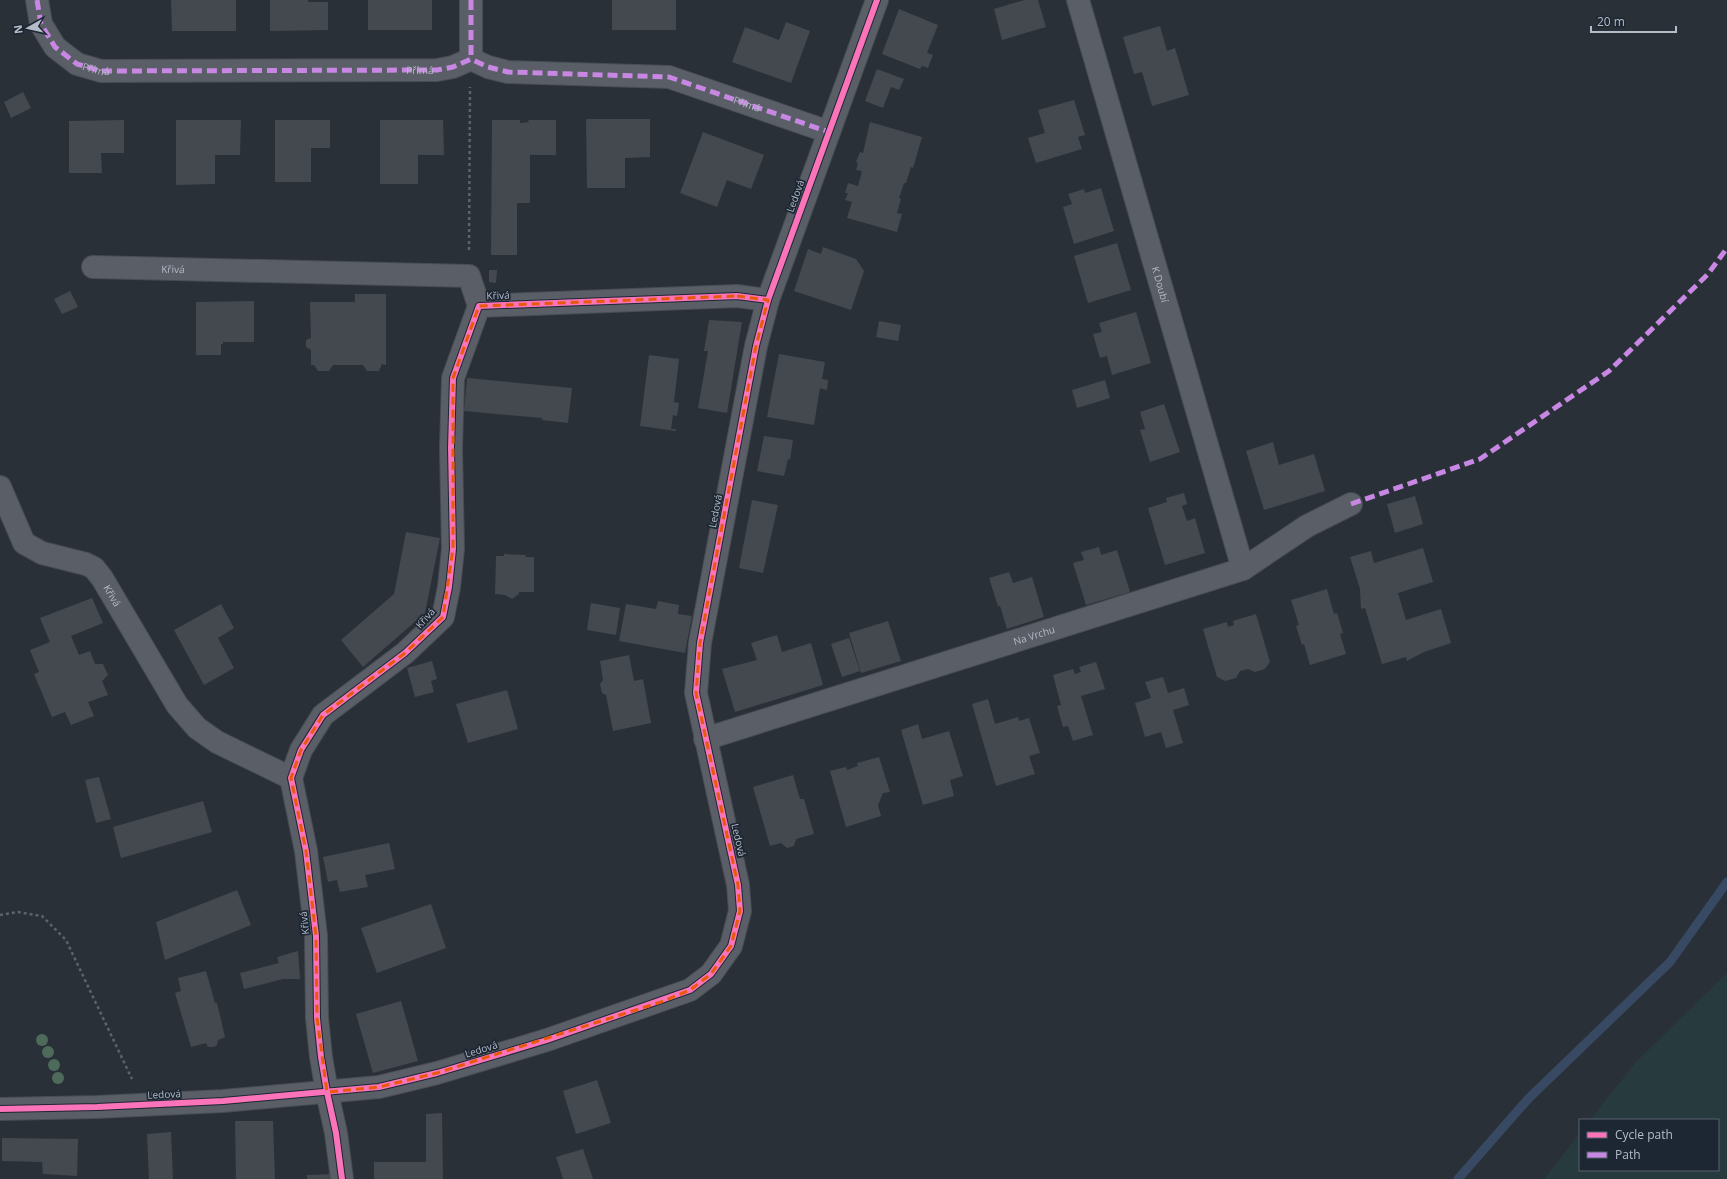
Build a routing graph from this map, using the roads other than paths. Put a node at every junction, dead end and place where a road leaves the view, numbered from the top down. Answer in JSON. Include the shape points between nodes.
{"nodes":[{"id":1,"x":37,"y":0,"type":"edge"},
{"id":2,"x":471,"y":0,"type":"edge"},
{"id":3,"x":877,"y":0,"type":"edge"},
{"id":4,"x":1078,"y":0,"type":"edge"},
{"id":5,"x":471,"y":59,"type":"junction"},
{"id":6,"x":830,"y":132,"type":"junction"},
{"id":7,"x":92,"y":267,"type":"dead end"},
{"id":8,"x":768,"y":300,"type":"junction"},
{"id":9,"x":479,"y":306,"type":"junction"},
{"id":10,"x":0,"y":488,"type":"edge"},
{"id":11,"x":1351,"y":504,"type":"dead end"},
{"id":12,"x":1243,"y":569,"type":"junction"},
{"id":13,"x":705,"y":740,"type":"junction"},
{"id":14,"x":291,"y":778,"type":"junction"},
{"id":15,"x":326,"y":1092,"type":"junction"},
{"id":16,"x":0,"y":1109,"type":"edge"},
{"id":17,"x":342,"y":1179,"type":"edge"}],
"edges":[{"from":1,"to":5,"type":"street","name":"Přímá","via":[[41,24],[55,48],[77,64],[101,71],[437,70],[453,67]]},
{"from":2,"to":5,"type":"street"},
{"from":3,"to":6,"type":"street","name":"Ledová"},
{"from":4,"to":12,"type":"street","name":"K Doubí"},
{"from":5,"to":6,"type":"street","name":"Přímá","via":[[508,72],[669,77]]},
{"from":6,"to":8,"type":"street","name":"Ledová"},
{"from":7,"to":9,"type":"street","name":"Křivá","via":[[469,276]]},
{"from":8,"to":9,"type":"street","name":"Křivá","via":[[737,296]]},
{"from":8,"to":13,"type":"street","name":"Ledová","via":[[756,346],[700,643],[696,693]]},
{"from":9,"to":14,"type":"street","name":"Křivá","via":[[453,378],[453,549],[443,617],[405,653],[323,715],[301,750]]},
{"from":10,"to":14,"type":"street","name":"Křivá","via":[[24,543],[42,553],[94,568],[177,705],[197,728],[217,742]]},
{"from":11,"to":12,"type":"street","name":"Na Vrchu","via":[[1307,526]]},
{"from":12,"to":13,"type":"street","name":"Na Vrchu"},
{"from":13,"to":15,"type":"street","name":"Ledová","via":[[738,884],[740,911],[731,946],[711,974],[690,990],[547,1040],[437,1073],[379,1086]]},
{"from":14,"to":15,"type":"street","name":"Křivá","via":[[306,850],[316,936],[316,1018]]},
{"from":15,"to":16,"type":"street","name":"Ledová","via":[[144,1105]]},
{"from":15,"to":17,"type":"street","name":"Křivá","via":[[336,1133]]}]}
